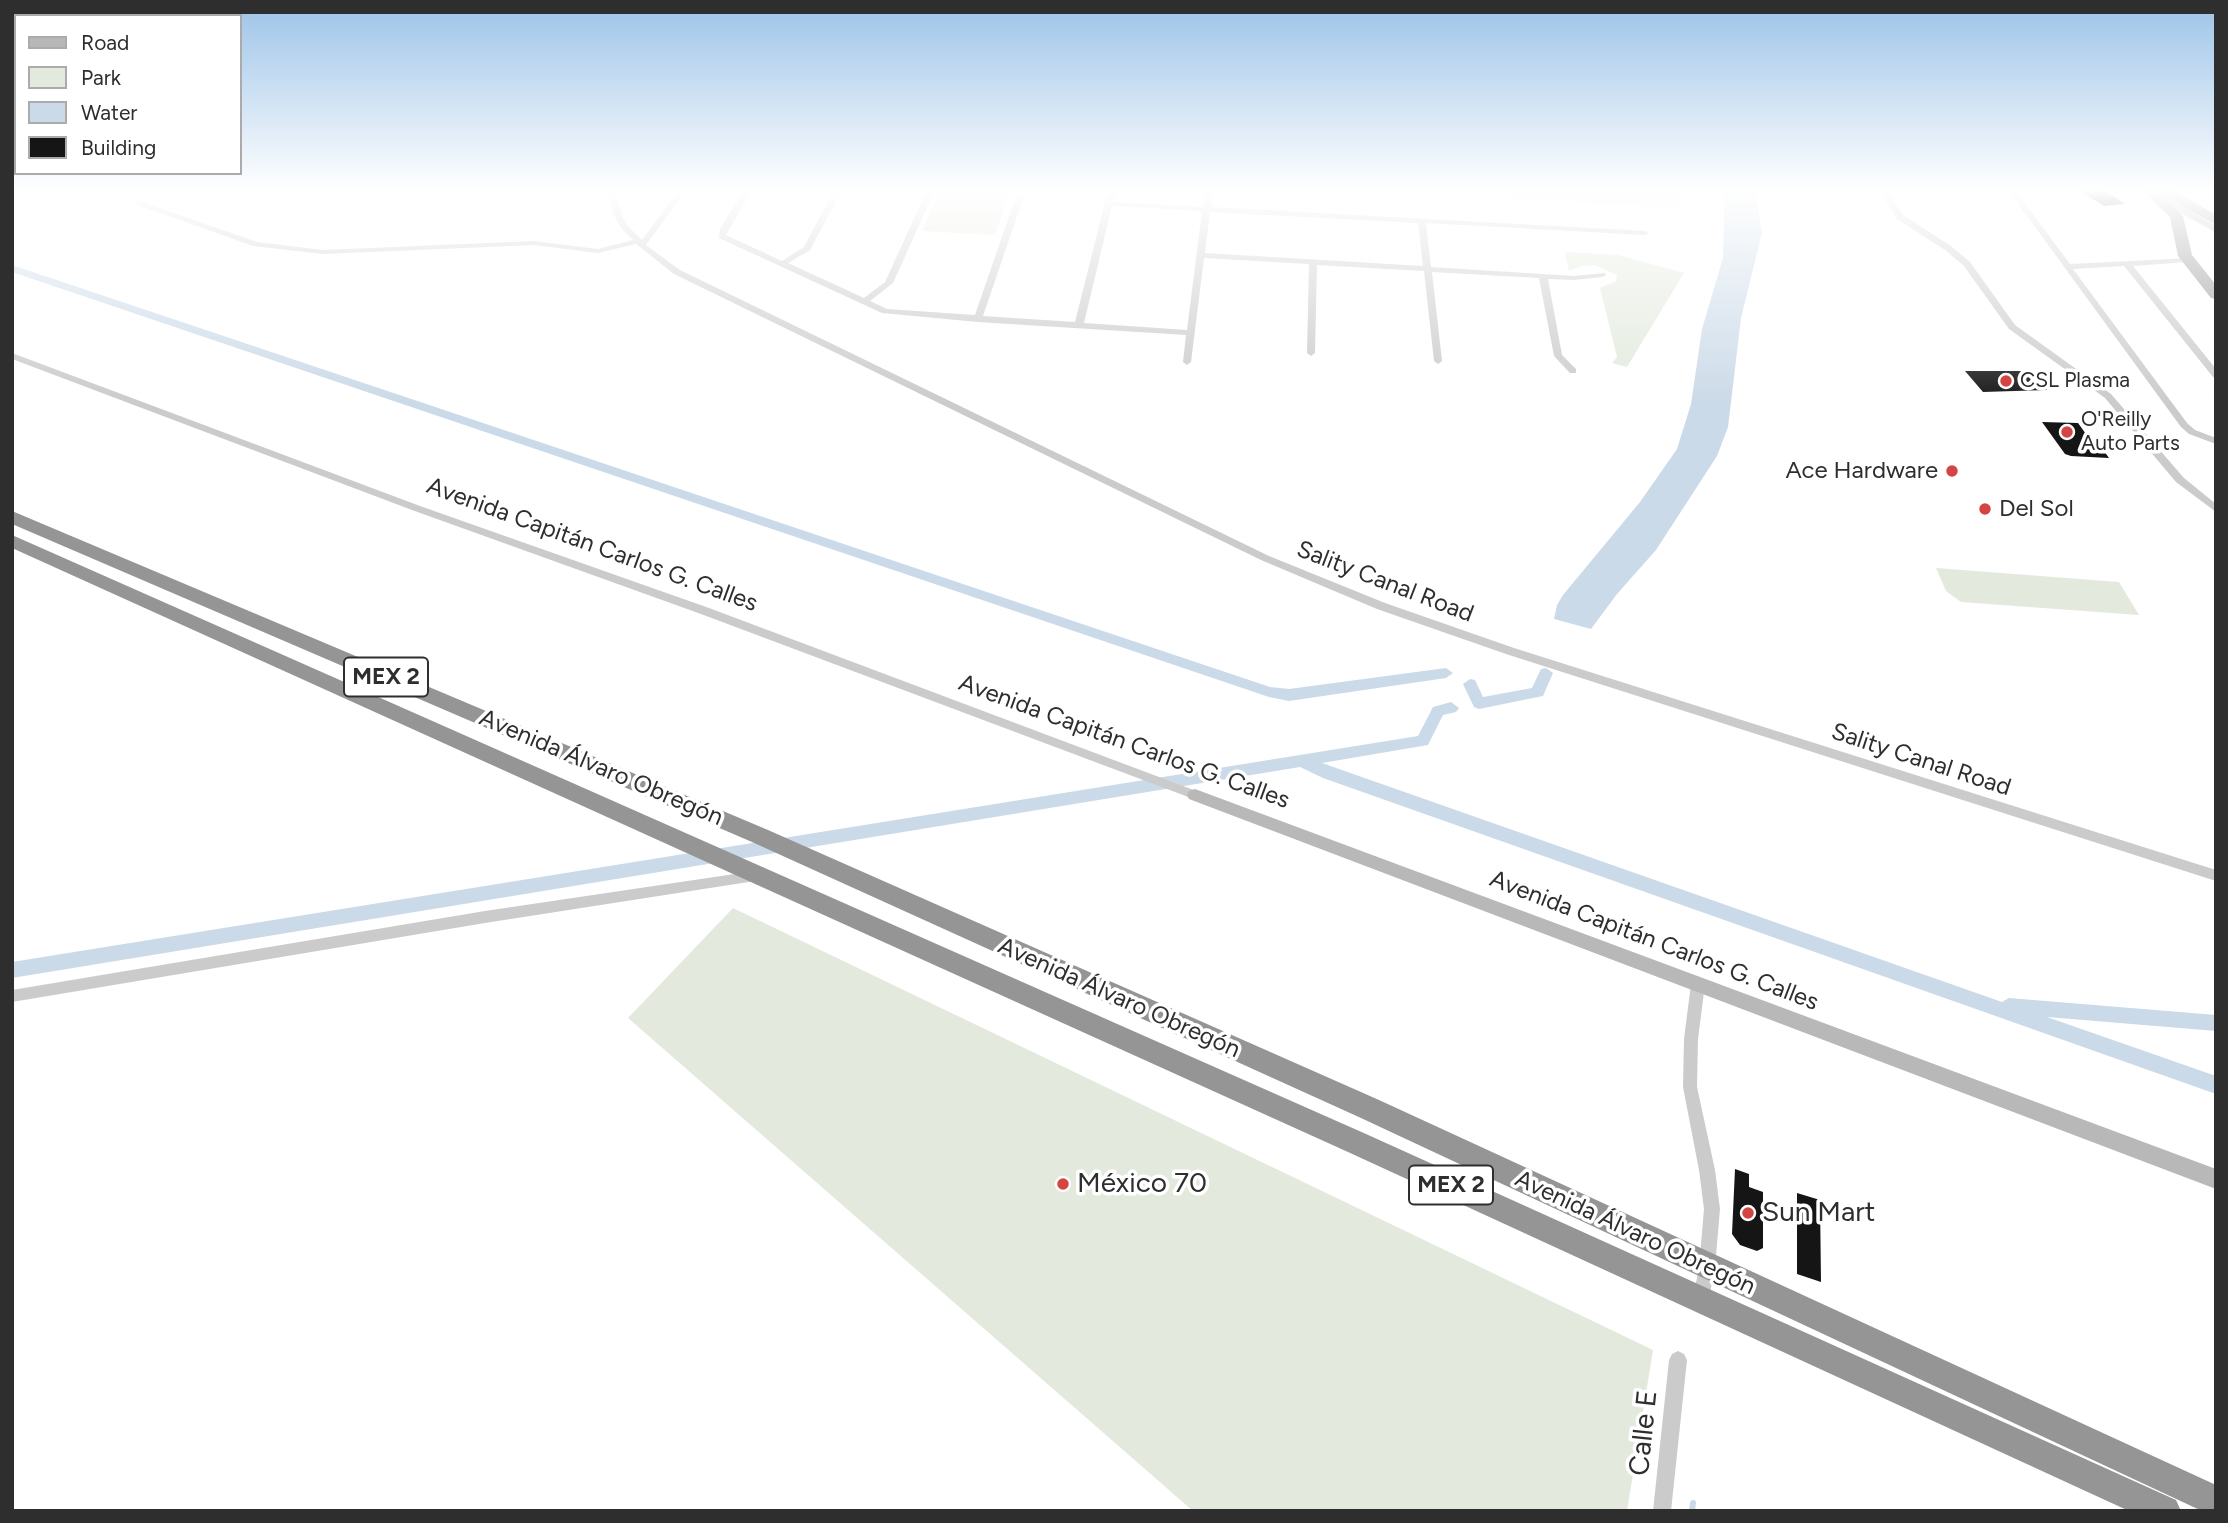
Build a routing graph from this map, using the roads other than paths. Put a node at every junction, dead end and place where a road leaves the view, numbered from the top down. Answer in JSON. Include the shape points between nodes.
{"nodes":[{"id":1,"x":663,"y":261,"type":"edge"},
{"id":2,"x":776,"y":261,"type":"edge"},
{"id":3,"x":787,"y":261,"type":"edge"},
{"id":4,"x":899,"y":261,"type":"edge"},
{"id":5,"x":998,"y":261,"type":"edge"},
{"id":6,"x":1095,"y":261,"type":"edge"},
{"id":7,"x":1200,"y":261,"type":"edge"},
{"id":8,"x":1299,"y":261,"type":"edge"},
{"id":9,"x":1428,"y":261,"type":"edge"},
{"id":10,"x":1963,"y":261,"type":"edge"},
{"id":11,"x":2064,"y":261,"type":"edge"},
{"id":12,"x":2171,"y":261,"type":"edge"},
{"id":13,"x":2188,"y":261,"type":"edge"},
{"id":14,"x":1314,"y":262,"type":"junction"},
{"id":15,"x":782,"y":264,"type":"junction"},
{"id":16,"x":2127,"y":264,"type":"junction"},
{"id":17,"x":2068,"y":267,"type":"junction"},
{"id":18,"x":1429,"y":269,"type":"junction"},
{"id":19,"x":1602,"y":275,"type":"dead end"},
{"id":20,"x":1543,"y":276,"type":"junction"},
{"id":21,"x":2215,"y":292,"type":"edge"},
{"id":22,"x":863,"y":302,"type":"junction"},
{"id":23,"x":978,"y":319,"type":"junction"},
{"id":24,"x":1079,"y":325,"type":"junction"},
{"id":25,"x":1190,"y":333,"type":"junction"},
{"id":26,"x":1311,"y":353,"type":"dead end"},
{"id":27,"x":12,"y":356,"type":"edge"},
{"id":28,"x":1438,"y":361,"type":"dead end"},
{"id":29,"x":1187,"y":362,"type":"dead end"},
{"id":30,"x":1573,"y":371,"type":"dead end"},
{"id":31,"x":2216,"y":375,"type":"edge"},
{"id":32,"x":2212,"y":440,"type":"edge"},
{"id":33,"x":2216,"y":509,"type":"edge"},
{"id":34,"x":12,"y":517,"type":"edge"},
{"id":35,"x":12,"y":541,"type":"edge"},
{"id":36,"x":1195,"y":795,"type":"joint"},
{"id":37,"x":745,"y":870,"type":"junction"},
{"id":38,"x":2216,"y":876,"type":"edge"},
{"id":39,"x":1698,"y":984,"type":"junction"},
{"id":40,"x":12,"y":996,"type":"edge"},
{"id":41,"x":2216,"y":1179,"type":"edge"},
{"id":42,"x":1707,"y":1267,"type":"junction"},
{"id":43,"x":1701,"y":1298,"type":"junction"},
{"id":44,"x":1678,"y":1360,"type":"dead end"},
{"id":45,"x":2216,"y":1501,"type":"edge"},
{"id":46,"x":1662,"y":1511,"type":"edge"},
{"id":47,"x":2165,"y":1511,"type":"edge"}],
"edges":[{"from":1,"to":38,"type":"street","name":"Sality Canal Road","via":[[810,339],[1265,558],[1381,606]]},
{"from":2,"to":15,"type":"street"},
{"from":3,"to":15,"type":"street"},
{"from":4,"to":22,"type":"street","via":[[889,284]]},
{"from":5,"to":23,"type":"street"},
{"from":6,"to":24,"type":"street"},
{"from":7,"to":25,"type":"street"},
{"from":8,"to":14,"type":"street"},
{"from":9,"to":18,"type":"street"},
{"from":10,"to":33,"type":"street","via":[[2012,327],[2108,397],[2180,480]]},
{"from":11,"to":17,"type":"street"},
{"from":12,"to":16,"type":"street"},
{"from":13,"to":21,"type":"highway"},
{"from":14,"to":18,"type":"street"},
{"from":14,"to":26,"type":"street"},
{"from":15,"to":22,"type":"street"},
{"from":16,"to":17,"type":"street"},
{"from":16,"to":31,"type":"street"},
{"from":17,"to":32,"type":"street","via":[[2184,425]]},
{"from":18,"to":20,"type":"street"},
{"from":18,"to":28,"type":"street"},
{"from":19,"to":20,"type":"street"},
{"from":20,"to":30,"type":"street","via":[[1558,356]]},
{"from":22,"to":23,"type":"street","via":[[904,314]]},
{"from":23,"to":24,"type":"street"},
{"from":24,"to":25,"type":"street"},
{"from":25,"to":29,"type":"street"},
{"from":27,"to":36,"type":"street","name":"Avenida Capitán Carlos G. Calles"},
{"from":34,"to":42,"type":"highway","name":"Avenida Álvaro Obregón","number":"MEX 2","via":[[760,836]]},
{"from":35,"to":37,"type":"highway","name":"Avenida Álvaro Obregón","number":"MEX 2"},
{"from":36,"to":39,"type":"street","name":"Avenida Capitán Carlos G. Calles"},
{"from":37,"to":40,"type":"street"},
{"from":37,"to":43,"type":"highway","name":"Avenida Álvaro Obregón","number":"MEX 2"},
{"from":39,"to":41,"type":"street","name":"Avenida Capitán Carlos G. Calles"},
{"from":39,"to":42,"type":"street","via":[[1690,1087],[1712,1209]]},
{"from":42,"to":43,"type":"street"},
{"from":42,"to":45,"type":"highway","name":"Avenida Álvaro Obregón","number":"MEX 2"},
{"from":43,"to":47,"type":"highway","name":"Avenida Álvaro Obregón","number":"MEX 2"},
{"from":44,"to":46,"type":"street","name":"Calle E"}]}
